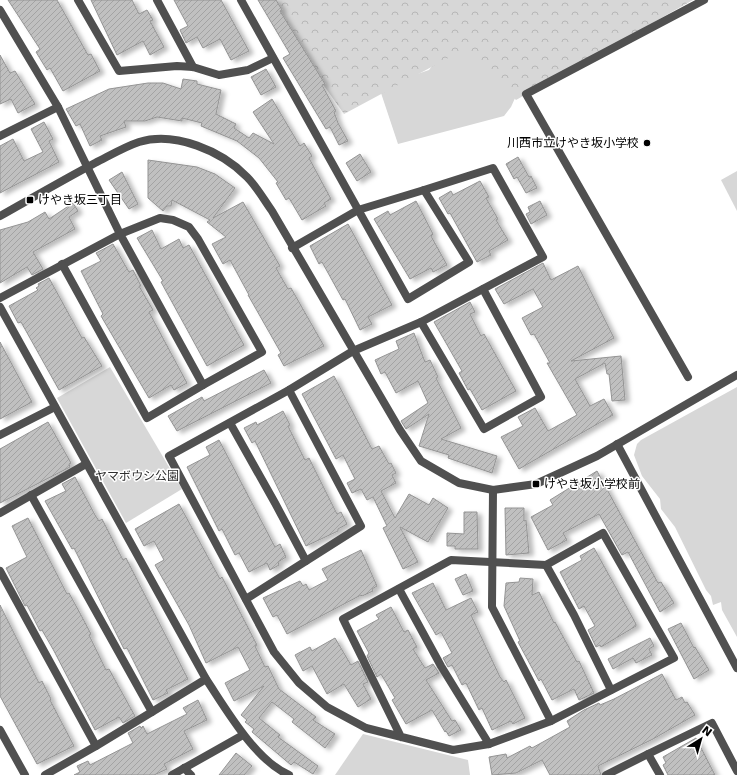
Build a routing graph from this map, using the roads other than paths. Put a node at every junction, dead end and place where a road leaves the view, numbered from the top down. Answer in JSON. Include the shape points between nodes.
{"nodes":[{"id":1,"x":78,"y":0,"type":"edge"},
{"id":2,"x":157,"y":0,"type":"edge"},
{"id":3,"x":241,"y":0,"type":"edge"},
{"id":4,"x":704,"y":0,"type":"edge"},
{"id":5,"x":0,"y":10,"type":"edge"},
{"id":6,"x":273,"y":58,"type":"junction"},
{"id":7,"x":193,"y":67,"type":"junction"},
{"id":8,"x":58,"y":107,"type":"junction"},
{"id":9,"x":0,"y":136,"type":"edge"},
{"id":10,"x":86,"y":168,"type":"junction"},
{"id":11,"x":424,"y":190,"type":"junction"},
{"id":12,"x":358,"y":210,"type":"junction"},
{"id":13,"x":0,"y":216,"type":"edge"},
{"id":14,"x":120,"y":234,"type":"junction"},
{"id":15,"x":292,"y":248,"type":"junction"},
{"id":16,"x":62,"y":264,"type":"junction"},
{"id":17,"x":483,"y":289,"type":"junction"},
{"id":18,"x":0,"y":298,"type":"edge"},
{"id":19,"x":0,"y":306,"type":"edge"},
{"id":20,"x":421,"y":322,"type":"junction"},
{"id":21,"x":353,"y":351,"type":"junction"},
{"id":22,"x":737,"y":375,"type":"edge"},
{"id":23,"x":688,"y":377,"type":"dead end"},
{"id":24,"x":203,"y":385,"type":"junction"},
{"id":25,"x":289,"y":390,"type":"junction"},
{"id":26,"x":55,"y":407,"type":"junction"},
{"id":27,"x":230,"y":423,"type":"junction"},
{"id":28,"x":0,"y":435,"type":"edge"},
{"id":29,"x":616,"y":444,"type":"junction"},
{"id":30,"x":86,"y":464,"type":"junction"},
{"id":31,"x":493,"y":490,"type":"junction"},
{"id":32,"x":31,"y":495,"type":"junction"},
{"id":33,"x":0,"y":513,"type":"edge"},
{"id":34,"x":306,"y":561,"type":"junction"},
{"id":35,"x":492,"y":562,"type":"junction"},
{"id":36,"x":546,"y":565,"type":"junction"},
{"id":37,"x":0,"y":571,"type":"edge"},
{"id":38,"x":399,"y":589,"type":"junction"},
{"id":39,"x":246,"y":599,"type":"junction"},
{"id":40,"x":737,"y":668,"type":"edge"},
{"id":41,"x":206,"y":678,"type":"junction"},
{"id":42,"x":611,"y":690,"type":"junction"},
{"id":43,"x":152,"y":712,"type":"junction"},
{"id":44,"x":551,"y":721,"type":"junction"},
{"id":45,"x":0,"y":730,"type":"edge"},
{"id":46,"x":243,"y":735,"type":"junction"},
{"id":47,"x":401,"y":737,"type":"junction"},
{"id":48,"x":489,"y":744,"type":"junction"},
{"id":49,"x":96,"y":746,"type":"junction"},
{"id":50,"x":648,"y":754,"type":"junction"},
{"id":51,"x":184,"y":768,"type":"junction"},
{"id":52,"x":737,"y":771,"type":"edge"},
{"id":53,"x":25,"y":775,"type":"edge"},
{"id":54,"x":44,"y":775,"type":"edge"},
{"id":55,"x":172,"y":775,"type":"edge"},
{"id":56,"x":191,"y":775,"type":"edge"},
{"id":57,"x":289,"y":775,"type":"edge"},
{"id":58,"x":606,"y":775,"type":"edge"},
{"id":59,"x":660,"y":775,"type":"edge"}],
"edges":[{"from":1,"to":7,"type":"street","via":[[119,71]]},
{"from":2,"to":7,"type":"street"},
{"from":3,"to":6,"type":"street"},
{"from":4,"to":23,"type":"street","via":[[526,94]]},
{"from":5,"to":8,"type":"street"},
{"from":6,"to":7,"type":"street","via":[[248,70],[219,75]]},
{"from":6,"to":12,"type":"street"},
{"from":8,"to":9,"type":"street"},
{"from":8,"to":10,"type":"street"},
{"from":10,"to":13,"type":"street"},
{"from":10,"to":14,"type":"street"},
{"from":10,"to":15,"type":"street","via":[[140,142],[170,140],[191,144],[209,151],[247,177],[272,211]]},
{"from":11,"to":12,"type":"street"},
{"from":11,"to":12,"type":"street","via":[[469,262],[408,299]]},
{"from":11,"to":17,"type":"street","via":[[493,168],[543,257]]},
{"from":12,"to":15,"type":"street"},
{"from":14,"to":16,"type":"street"},
{"from":14,"to":24,"type":"street"},
{"from":14,"to":24,"type":"street","via":[[160,218],[189,227],[262,352]]},
{"from":15,"to":21,"type":"street"},
{"from":16,"to":18,"type":"street"},
{"from":16,"to":24,"type":"street","via":[[147,418]]},
{"from":17,"to":20,"type":"street"},
{"from":17,"to":20,"type":"street","via":[[541,397],[484,429]]},
{"from":19,"to":26,"type":"street"},
{"from":20,"to":21,"type":"street"},
{"from":21,"to":25,"type":"street"},
{"from":21,"to":31,"type":"street","via":[[421,461],[459,483]]},
{"from":22,"to":29,"type":"street"},
{"from":25,"to":27,"type":"street"},
{"from":25,"to":34,"type":"street","via":[[361,526]]},
{"from":26,"to":28,"type":"street"},
{"from":26,"to":30,"type":"street"},
{"from":27,"to":34,"type":"street"},
{"from":27,"to":39,"type":"street","via":[[169,456]]},
{"from":29,"to":31,"type":"street","via":[[536,484]]},
{"from":29,"to":40,"type":"street"},
{"from":30,"to":32,"type":"street"},
{"from":30,"to":41,"type":"street"},
{"from":31,"to":35,"type":"street"},
{"from":32,"to":33,"type":"street"},
{"from":32,"to":43,"type":"street"},
{"from":34,"to":39,"type":"street"},
{"from":35,"to":36,"type":"street"},
{"from":35,"to":38,"type":"street","via":[[450,560]]},
{"from":35,"to":44,"type":"street","via":[[492,607]]},
{"from":36,"to":42,"type":"street"},
{"from":36,"to":42,"type":"street","via":[[603,533],[674,658]]},
{"from":37,"to":49,"type":"street"},
{"from":38,"to":47,"type":"street","via":[[343,619]]},
{"from":38,"to":48,"type":"street","via":[[441,666]]},
{"from":39,"to":47,"type":"street","via":[[274,652],[299,683],[327,707],[366,728]]},
{"from":41,"to":43,"type":"street"},
{"from":41,"to":46,"type":"street"},
{"from":42,"to":44,"type":"street"},
{"from":43,"to":49,"type":"street"},
{"from":44,"to":48,"type":"street"},
{"from":45,"to":53,"type":"street"},
{"from":46,"to":51,"type":"street"},
{"from":46,"to":57,"type":"street","via":[[279,770]]},
{"from":47,"to":48,"type":"street","via":[[454,750]]},
{"from":49,"to":54,"type":"street"},
{"from":50,"to":52,"type":"street","via":[[712,723]]},
{"from":50,"to":58,"type":"street"},
{"from":50,"to":59,"type":"street"},
{"from":51,"to":55,"type":"street"},
{"from":51,"to":56,"type":"street"}]}
